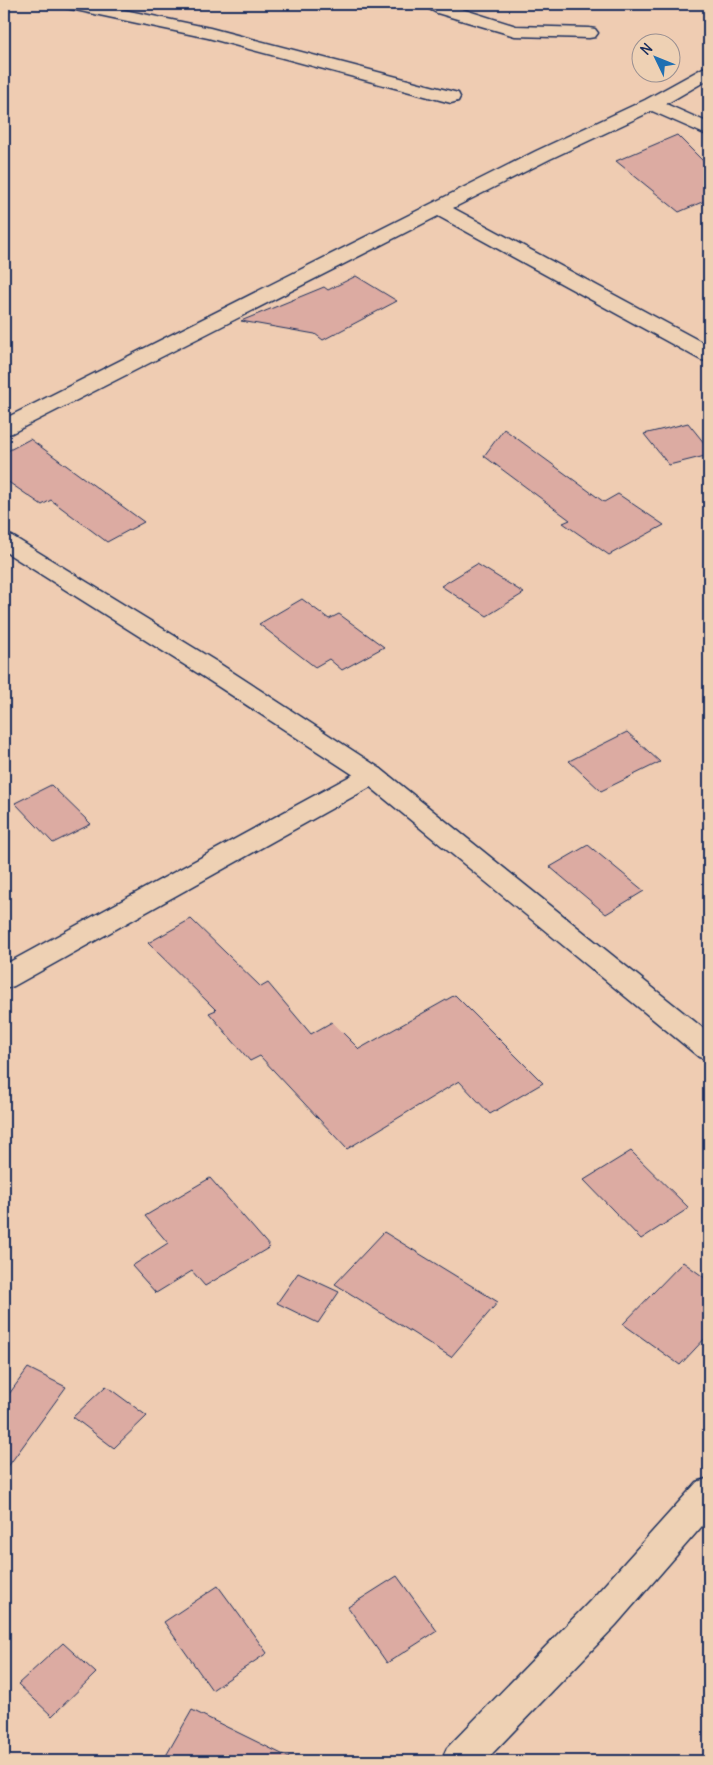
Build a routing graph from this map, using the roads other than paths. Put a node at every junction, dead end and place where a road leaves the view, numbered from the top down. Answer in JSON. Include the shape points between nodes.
{"nodes":[{"id":1,"x":72,"y":4,"type":"edge"},
{"id":2,"x":433,"y":4,"type":"edge"},
{"id":3,"x":590,"y":33,"type":"dead end"},
{"id":4,"x":709,"y":72,"type":"edge"},
{"id":5,"x":451,"y":97,"type":"dead end"},
{"id":6,"x":652,"y":104,"type":"junction"},
{"id":7,"x":709,"y":130,"type":"edge"},
{"id":8,"x":438,"y":208,"type":"junction"},
{"id":9,"x":709,"y":355,"type":"edge"},
{"id":10,"x":4,"y":428,"type":"edge"},
{"id":11,"x":4,"y":541,"type":"edge"},
{"id":12,"x":372,"y":776,"type":"junction"},
{"id":13,"x":4,"y":978,"type":"edge"},
{"id":14,"x":709,"y":1049,"type":"edge"},
{"id":15,"x":709,"y":1493,"type":"edge"},
{"id":16,"x":460,"y":1761,"type":"edge"}],
"edges":[{"from":1,"to":5,"type":"street","via":[[210,33]]},
{"from":2,"to":3,"type":"street","via":[[443,10],[515,31]]},
{"from":4,"to":6,"type":"street"},
{"from":6,"to":7,"type":"street"},
{"from":6,"to":8,"type":"street"},
{"from":8,"to":9,"type":"street"},
{"from":8,"to":10,"type":"street"},
{"from":11,"to":12,"type":"street","via":[[208,668]]},
{"from":12,"to":13,"type":"street"},
{"from":12,"to":14,"type":"street"},
{"from":15,"to":16,"type":"street","via":[[603,1613]]}]}
